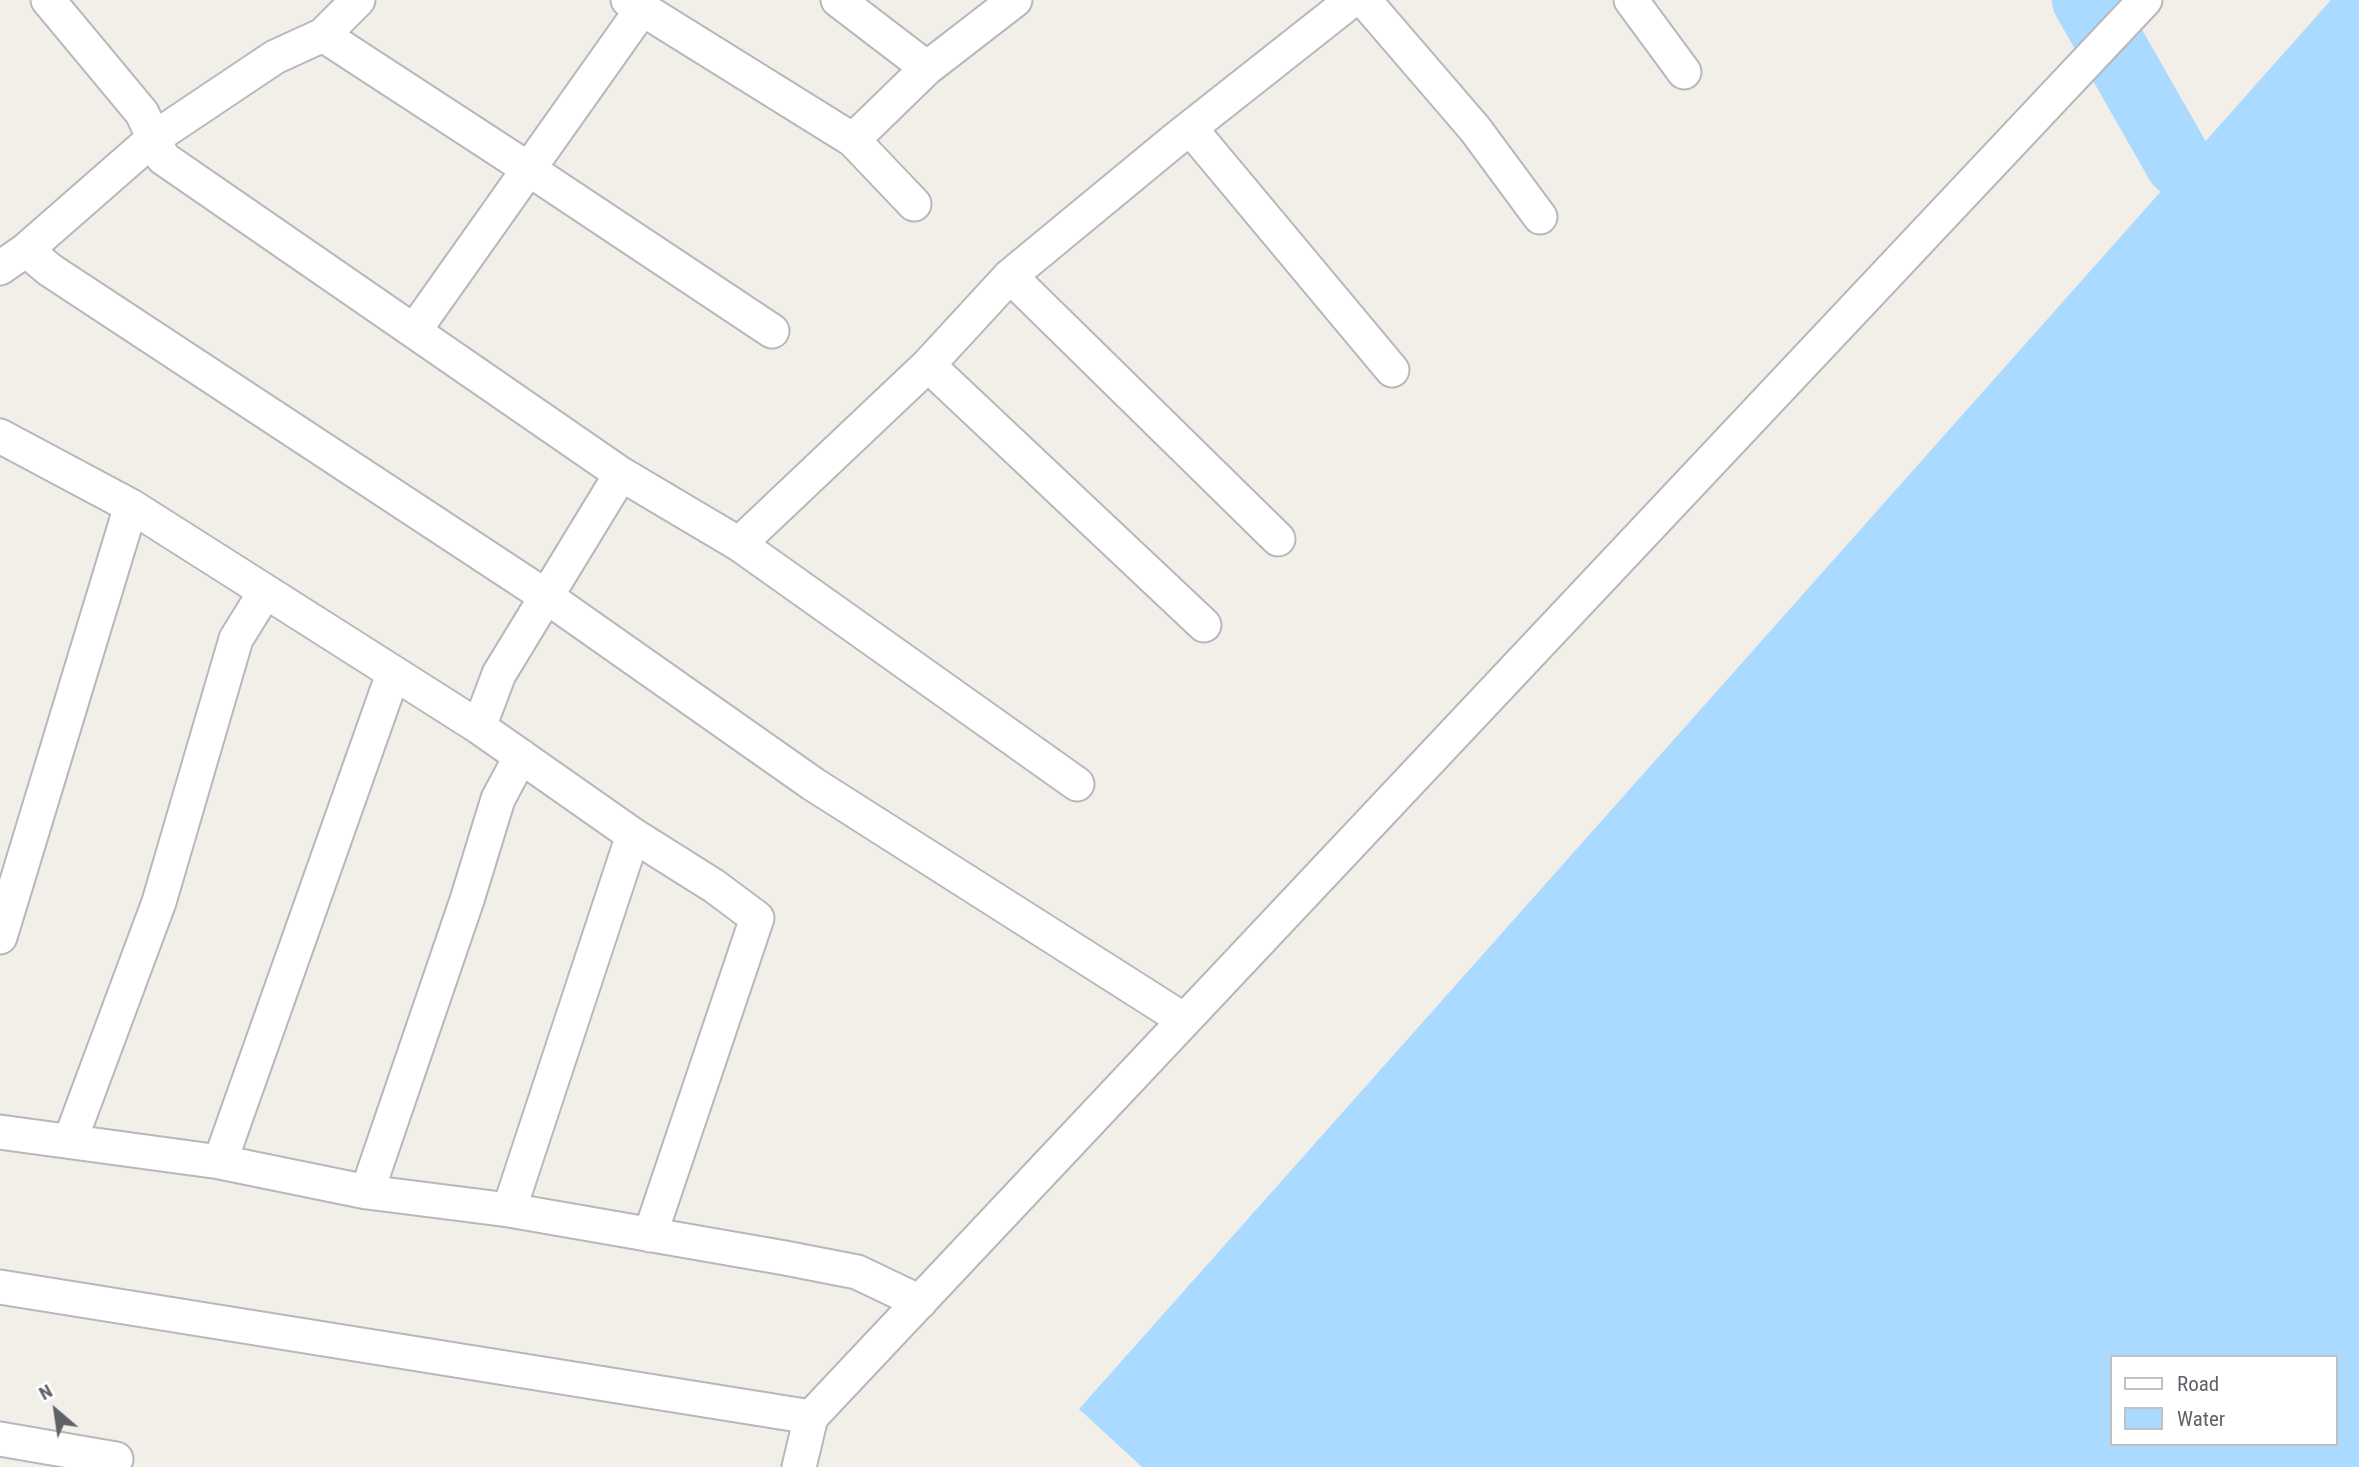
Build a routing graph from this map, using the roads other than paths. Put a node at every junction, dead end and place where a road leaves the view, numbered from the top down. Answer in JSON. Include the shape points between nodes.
{"nodes":[{"id":1,"x":48,"y":0,"type":"edge"},
{"id":2,"x":358,"y":0,"type":"edge"},
{"id":3,"x":838,"y":0,"type":"edge"},
{"id":4,"x":1015,"y":0,"type":"edge"},
{"id":5,"x":1352,"y":0,"type":"edge"},
{"id":6,"x":1364,"y":0,"type":"edge"},
{"id":7,"x":1631,"y":0,"type":"edge"},
{"id":8,"x":2145,"y":0,"type":"edge"},
{"id":9,"x":635,"y":4,"type":"edge"},
{"id":10,"x":323,"y":35,"type":"junction"},
{"id":11,"x":927,"y":68,"type":"junction"},
{"id":12,"x":1684,"y":72,"type":"dead end"},
{"id":13,"x":1190,"y":128,"type":"junction"},
{"id":14,"x":154,"y":138,"type":"junction"},
{"id":15,"x":853,"y":140,"type":"junction"},
{"id":16,"x":530,"y":170,"type":"junction"},
{"id":17,"x":914,"y":204,"type":"dead end"},
{"id":18,"x":1540,"y":218,"type":"dead end"},
{"id":19,"x":13,"y":259,"type":"edge"},
{"id":20,"x":1010,"y":276,"type":"junction"},
{"id":21,"x":414,"y":331,"type":"junction"},
{"id":22,"x":772,"y":331,"type":"dead end"},
{"id":23,"x":928,"y":365,"type":"junction"},
{"id":24,"x":1392,"y":370,"type":"dead end"},
{"id":25,"x":0,"y":436,"type":"edge"},
{"id":26,"x":621,"y":474,"type":"junction"},
{"id":27,"x":131,"y":506,"type":"junction"},
{"id":28,"x":1278,"y":538,"type":"dead end"},
{"id":29,"x":738,"y":544,"type":"junction"},
{"id":30,"x":265,"y":593,"type":"junction"},
{"id":31,"x":547,"y":597,"type":"junction"},
{"id":32,"x":1204,"y":625,"type":"dead end"},
{"id":33,"x":393,"y":674,"type":"junction"},
{"id":34,"x":480,"y":727,"type":"junction"},
{"id":35,"x":521,"y":756,"type":"junction"},
{"id":36,"x":1077,"y":784,"type":"dead end"},
{"id":37,"x":633,"y":835,"type":"junction"},
{"id":38,"x":0,"y":937,"type":"edge"},
{"id":39,"x":1184,"y":1020,"type":"junction"},
{"id":40,"x":0,"y":1132,"type":"edge"},
{"id":41,"x":70,"y":1141,"type":"junction"},
{"id":42,"x":220,"y":1162,"type":"junction"},
{"id":43,"x":367,"y":1192,"type":"junction"},
{"id":44,"x":509,"y":1210,"type":"junction"},
{"id":45,"x":650,"y":1235,"type":"junction"},
{"id":46,"x":0,"y":1287,"type":"edge"},
{"id":47,"x":920,"y":1302,"type":"junction"},
{"id":48,"x":811,"y":1417,"type":"junction"},
{"id":49,"x":0,"y":1439,"type":"edge"},
{"id":50,"x":116,"y":1459,"type":"dead end"},
{"id":51,"x":799,"y":1467,"type":"edge"}],
"edges":[{"from":1,"to":14,"type":"street","via":[[142,113]]},
{"from":2,"to":10,"type":"street"},
{"from":3,"to":11,"type":"street"},
{"from":4,"to":11,"type":"street"},
{"from":5,"to":13,"type":"street"},
{"from":6,"to":18,"type":"street","via":[[1475,129]]},
{"from":7,"to":12,"type":"street"},
{"from":8,"to":39,"type":"street"},
{"from":9,"to":15,"type":"street"},
{"from":9,"to":16,"type":"street"},
{"from":10,"to":14,"type":"street","via":[[275,57]]},
{"from":10,"to":16,"type":"street"},
{"from":11,"to":15,"type":"street"},
{"from":13,"to":20,"type":"street"},
{"from":13,"to":24,"type":"street"},
{"from":14,"to":19,"type":"street"},
{"from":14,"to":21,"type":"street","via":[[163,158]]},
{"from":15,"to":17,"type":"street"},
{"from":16,"to":21,"type":"street"},
{"from":16,"to":22,"type":"street"},
{"from":19,"to":31,"type":"street","via":[[50,270]]},
{"from":20,"to":23,"type":"street"},
{"from":20,"to":28,"type":"street"},
{"from":21,"to":26,"type":"street"},
{"from":23,"to":29,"type":"street"},
{"from":23,"to":32,"type":"street"},
{"from":25,"to":27,"type":"street"},
{"from":26,"to":29,"type":"street"},
{"from":26,"to":31,"type":"street"},
{"from":27,"to":30,"type":"street"},
{"from":27,"to":38,"type":"street"},
{"from":29,"to":36,"type":"street"},
{"from":30,"to":33,"type":"street"},
{"from":30,"to":41,"type":"street","via":[[236,639],[159,902]]},
{"from":31,"to":34,"type":"street","via":[[499,674]]},
{"from":31,"to":39,"type":"street","via":[[813,784]]},
{"from":33,"to":34,"type":"street"},
{"from":33,"to":42,"type":"street"},
{"from":34,"to":35,"type":"street"},
{"from":35,"to":37,"type":"street"},
{"from":35,"to":43,"type":"street","via":[[498,799]]},
{"from":37,"to":44,"type":"street"},
{"from":37,"to":45,"type":"street","via":[[757,918]]},
{"from":39,"to":47,"type":"street"},
{"from":40,"to":41,"type":"street"},
{"from":41,"to":42,"type":"street"},
{"from":42,"to":43,"type":"street"},
{"from":43,"to":44,"type":"street"},
{"from":44,"to":45,"type":"street"},
{"from":45,"to":47,"type":"street","via":[[857,1272]]},
{"from":46,"to":48,"type":"street"},
{"from":47,"to":48,"type":"street"},
{"from":48,"to":51,"type":"street"},
{"from":49,"to":50,"type":"street"}]}
